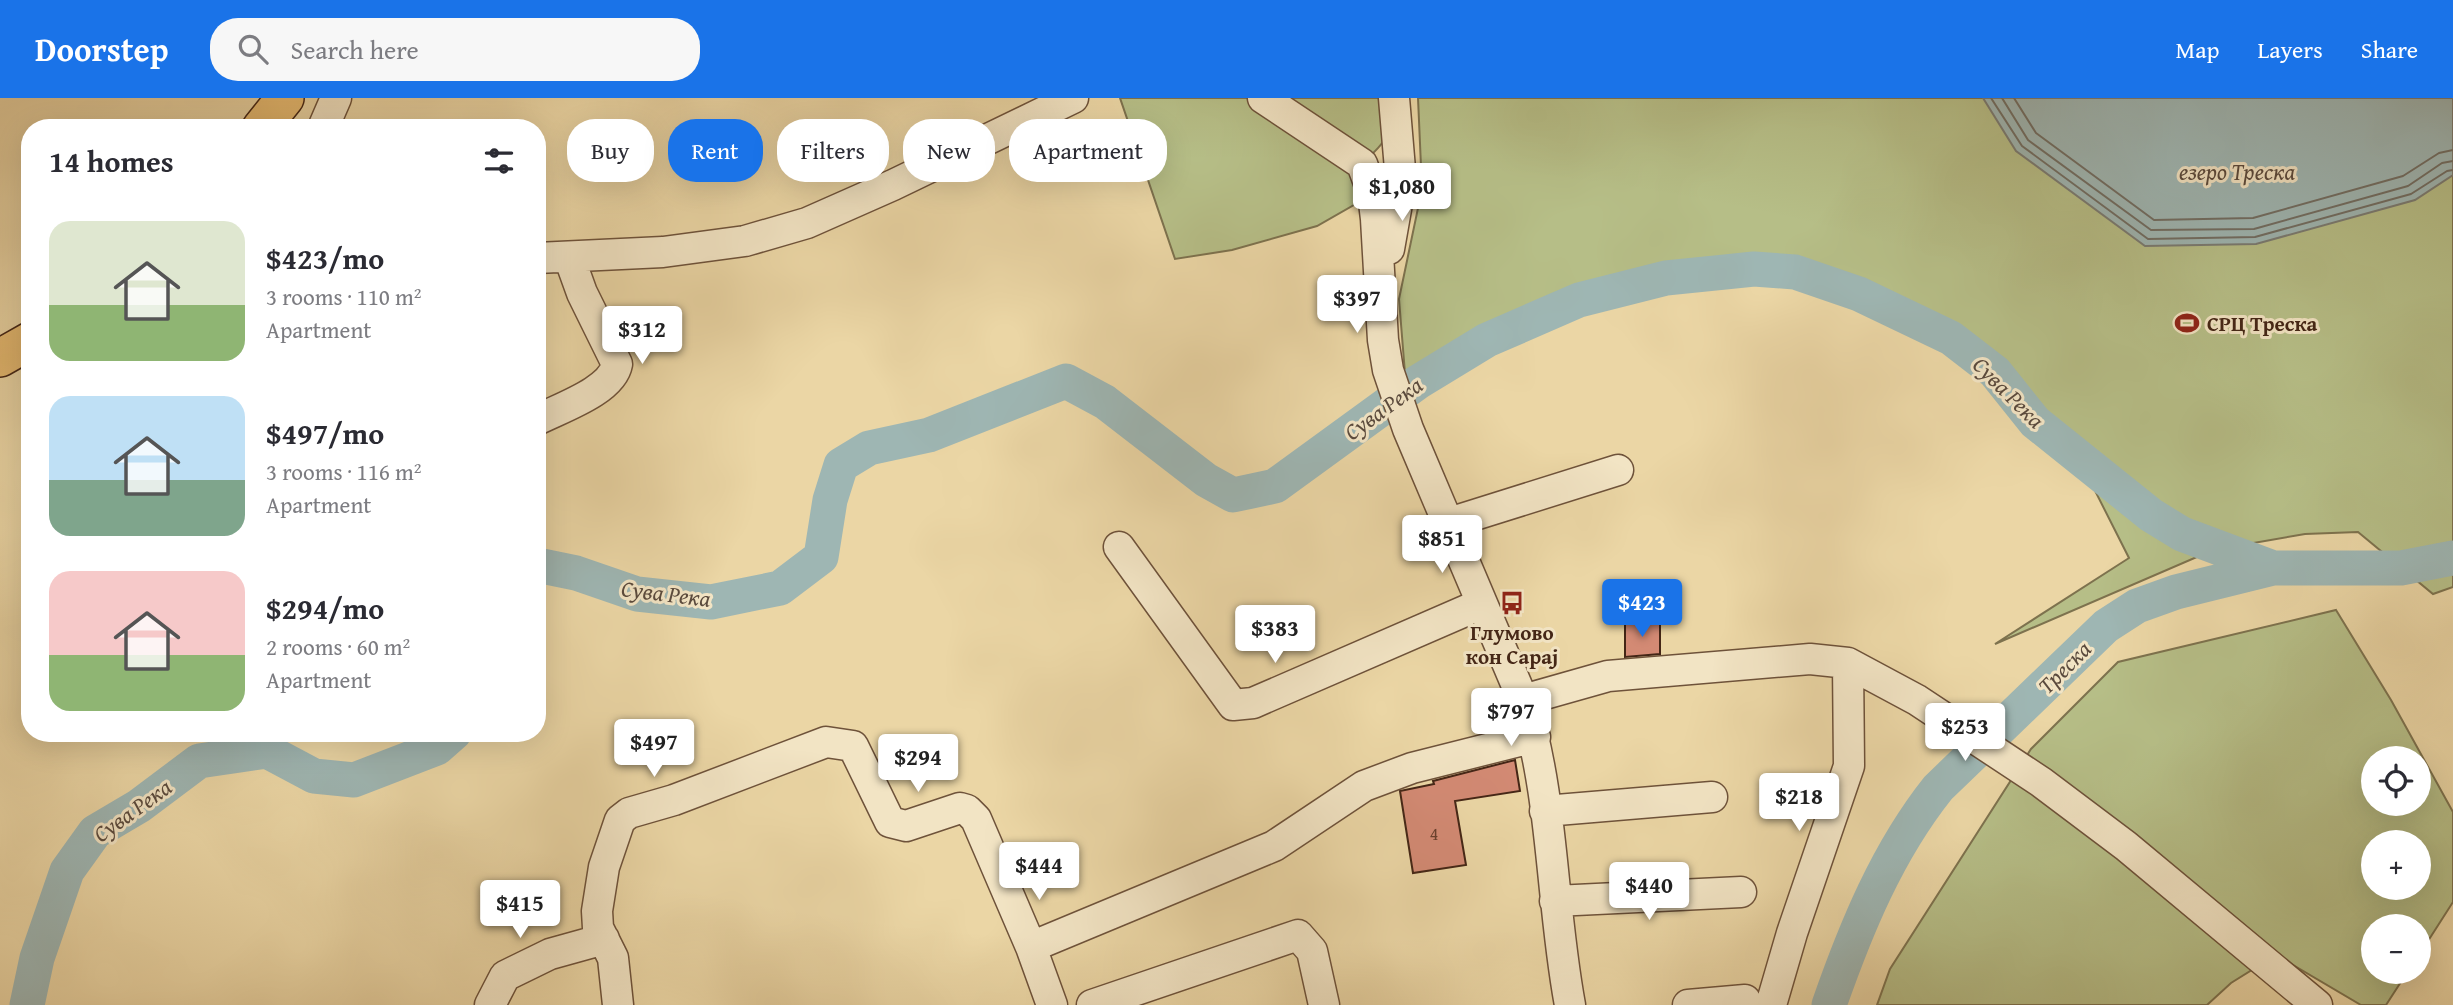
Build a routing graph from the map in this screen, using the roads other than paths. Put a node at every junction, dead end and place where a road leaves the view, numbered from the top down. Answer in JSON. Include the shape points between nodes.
{"nodes":[{"id":1,"x":285,"y":98,"type":"edge"},
{"id":2,"x":336,"y":98,"type":"edge"},
{"id":3,"x":1073,"y":98,"type":"edge"},
{"id":4,"x":1262,"y":98,"type":"edge"},
{"id":5,"x":1394,"y":104,"type":"edge"},
{"id":6,"x":268,"y":119,"type":"edge"},
{"id":7,"x":327,"y":119,"type":"edge"},
{"id":8,"x":1362,"y":164,"type":"junction"},
{"id":9,"x":569,"y":257,"type":"junction"},
{"id":10,"x":546,"y":258,"type":"edge"},
{"id":11,"x":1381,"y":294,"type":"junction"},
{"id":12,"x":21,"y":346,"type":"edge"},
{"id":13,"x":0,"y":358,"type":"edge"},
{"id":14,"x":546,"y":415,"type":"edge"},
{"id":15,"x":1618,"y":470,"type":"dead end"},
{"id":16,"x":1449,"y":523,"type":"junction"},
{"id":17,"x":1119,"y":547,"type":"dead end"},
{"id":18,"x":1481,"y":604,"type":"junction"},
{"id":19,"x":1848,"y":663,"type":"junction"},
{"id":20,"x":1523,"y":700,"type":"junction"},
{"id":21,"x":1535,"y":737,"type":"junction"},
{"id":22,"x":1712,"y":797,"type":"dead end"},
{"id":23,"x":1545,"y":811,"type":"junction"},
{"id":24,"x":1741,"y":892,"type":"dead end"},
{"id":25,"x":1555,"y":901,"type":"junction"},
{"id":26,"x":604,"y":939,"type":"junction"},
{"id":27,"x":1031,"y":947,"type":"junction"},
{"id":28,"x":1758,"y":1002,"type":"edge"},
{"id":29,"x":490,"y":1005,"type":"edge"},
{"id":30,"x":618,"y":1005,"type":"edge"},
{"id":31,"x":1052,"y":1005,"type":"edge"},
{"id":32,"x":1092,"y":1005,"type":"edge"},
{"id":33,"x":1324,"y":1005,"type":"edge"},
{"id":34,"x":1570,"y":1005,"type":"edge"},
{"id":35,"x":1688,"y":1005,"type":"edge"},
{"id":36,"x":2317,"y":1005,"type":"edge"}],
"edges":[{"from":1,"to":6,"type":"main road"},
{"from":2,"to":7,"type":"street"},
{"from":3,"to":9,"type":"street","via":[[807,223],[745,241],[663,252]]},
{"from":4,"to":8,"type":"street"},
{"from":5,"to":8,"type":"street","via":[[1392,130]]},
{"from":5,"to":11,"type":"street","via":[[1401,181]]},
{"from":8,"to":11,"type":"street","via":[[1375,206]]},
{"from":9,"to":10,"type":"street"},
{"from":9,"to":14,"type":"street","via":[[617,365],[615,375],[603,386]]},
{"from":11,"to":16,"type":"street","via":[[1388,370]]},
{"from":12,"to":13,"type":"main road"},
{"from":15,"to":16,"type":"street"},
{"from":16,"to":18,"type":"street"},
{"from":17,"to":18,"type":"street","via":[[1233,705],[1253,703]]},
{"from":18,"to":20,"type":"street"},
{"from":19,"to":20,"type":"street","via":[[1810,659],[1608,677]]},
{"from":19,"to":28,"type":"street","via":[[1849,766],[1792,933]]},
{"from":19,"to":36,"type":"street","via":[[1917,700],[2041,782],[2126,846]]},
{"from":20,"to":21,"type":"street"},
{"from":21,"to":23,"type":"street"},
{"from":21,"to":27,"type":"street","via":[[1412,768],[1364,786],[1274,846]]},
{"from":22,"to":23,"type":"street"},
{"from":23,"to":25,"type":"street"},
{"from":24,"to":25,"type":"street"},
{"from":25,"to":34,"type":"street"},
{"from":26,"to":27,"type":"street","via":[[597,911],[604,867],[620,820],[826,742],[853,746],[890,822],[906,825],[953,809],[967,810],[976,819]]},
{"from":26,"to":29,"type":"street","via":[[550,954],[505,976]]},
{"from":26,"to":30,"type":"street","via":[[613,958]]},
{"from":27,"to":31,"type":"street"},
{"from":28,"to":35,"type":"street"},
{"from":32,"to":33,"type":"street","via":[[1298,935],[1312,951]]}]}
